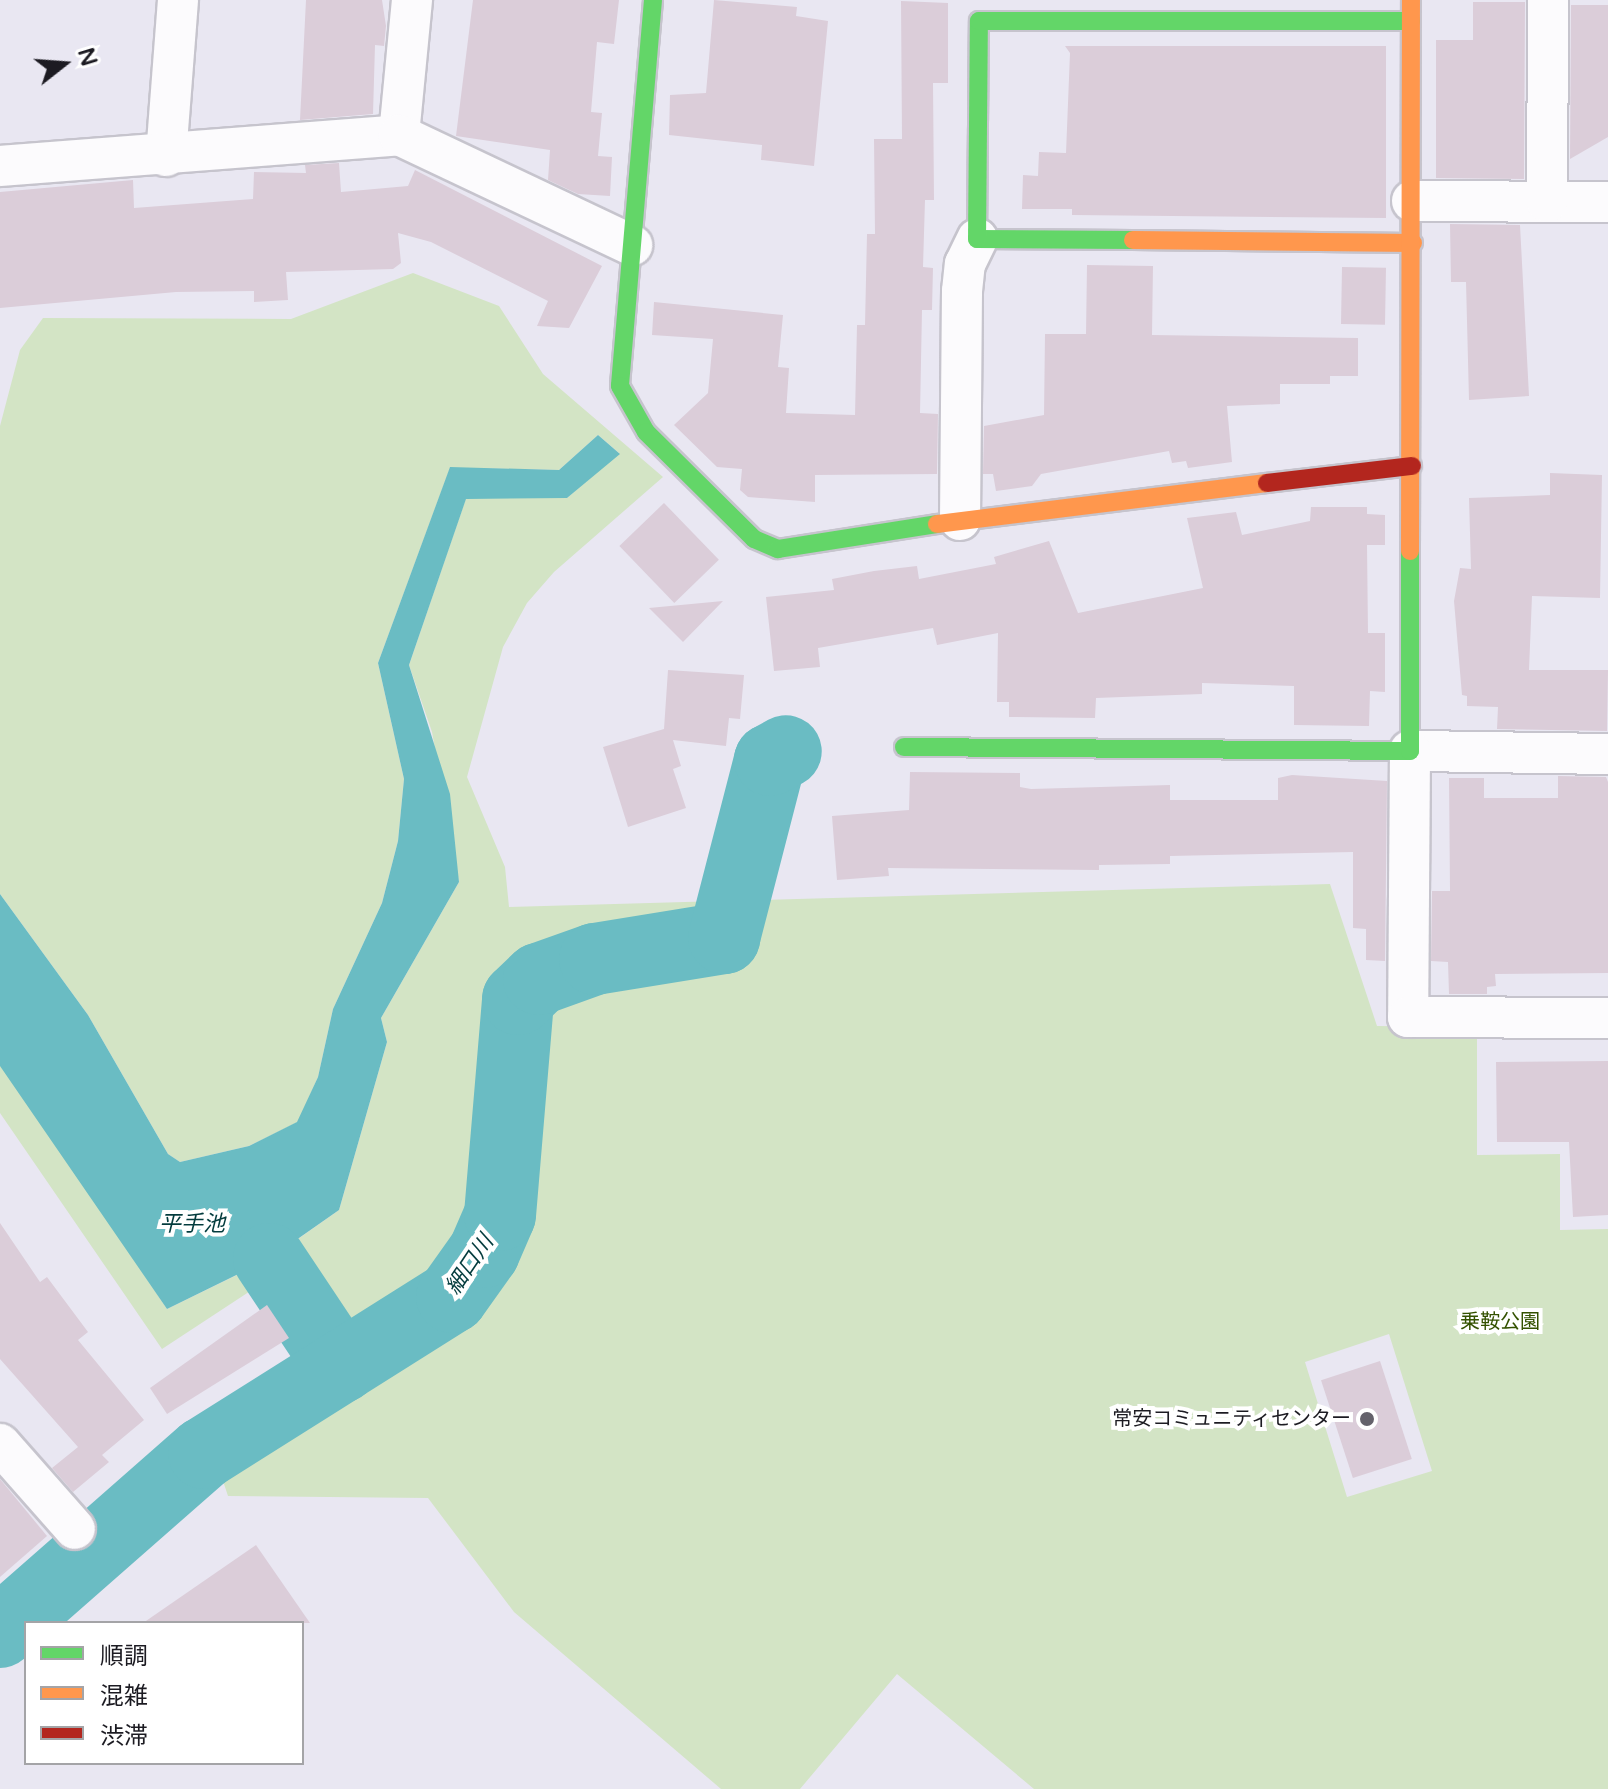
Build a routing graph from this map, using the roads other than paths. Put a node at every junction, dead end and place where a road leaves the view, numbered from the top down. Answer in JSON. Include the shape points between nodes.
{"nodes":[{"id":1,"x":178,"y":0,"type":"edge"},
{"id":2,"x":412,"y":0,"type":"edge"},
{"id":3,"x":653,"y":0,"type":"edge"},
{"id":4,"x":1411,"y":0,"type":"edge"},
{"id":5,"x":1548,"y":0,"type":"edge"},
{"id":6,"x":1411,"y":21,"type":"junction"},
{"id":7,"x":399,"y":135,"type":"junction"},
{"id":8,"x":166,"y":156,"type":"junction"},
{"id":9,"x":0,"y":166,"type":"edge"},
{"id":10,"x":1412,"y":201,"type":"junction"},
{"id":11,"x":1547,"y":202,"type":"junction"},
{"id":12,"x":1608,"y":202,"type":"edge"},
{"id":13,"x":977,"y":239,"type":"junction"},
{"id":14,"x":1413,"y":243,"type":"junction"},
{"id":15,"x":632,"y":245,"type":"junction"},
{"id":16,"x":1412,"y":466,"type":"junction"},
{"id":17,"x":960,"y":520,"type":"junction"},
{"id":18,"x":904,"y":747,"type":"dead end"},
{"id":19,"x":1410,"y":751,"type":"junction"},
{"id":20,"x":1608,"y":754,"type":"edge"},
{"id":21,"x":1608,"y":1018,"type":"edge"},
{"id":22,"x":0,"y":1444,"type":"edge"},
{"id":23,"x":75,"y":1529,"type":"dead end"}],
"edges":[{"from":1,"to":8,"type":"street"},
{"from":2,"to":7,"type":"street"},
{"from":3,"to":15,"type":"street"},
{"from":4,"to":6,"type":"street"},
{"from":5,"to":11,"type":"street"},
{"from":6,"to":10,"type":"street"},
{"from":6,"to":13,"type":"street","via":[[979,21]]},
{"from":7,"to":8,"type":"street"},
{"from":7,"to":15,"type":"street"},
{"from":8,"to":9,"type":"street"},
{"from":10,"to":11,"type":"street"},
{"from":10,"to":14,"type":"street"},
{"from":11,"to":12,"type":"street"},
{"from":13,"to":14,"type":"street"},
{"from":13,"to":17,"type":"street","via":[[965,264],[962,291]]},
{"from":14,"to":16,"type":"street"},
{"from":15,"to":17,"type":"street","via":[[618,357],[627,408],[754,539],[778,549]]},
{"from":16,"to":17,"type":"street"},
{"from":16,"to":19,"type":"street"},
{"from":18,"to":19,"type":"street"},
{"from":19,"to":20,"type":"street"},
{"from":19,"to":21,"type":"street","via":[[1408,1017]]},
{"from":22,"to":23,"type":"street"}]}
